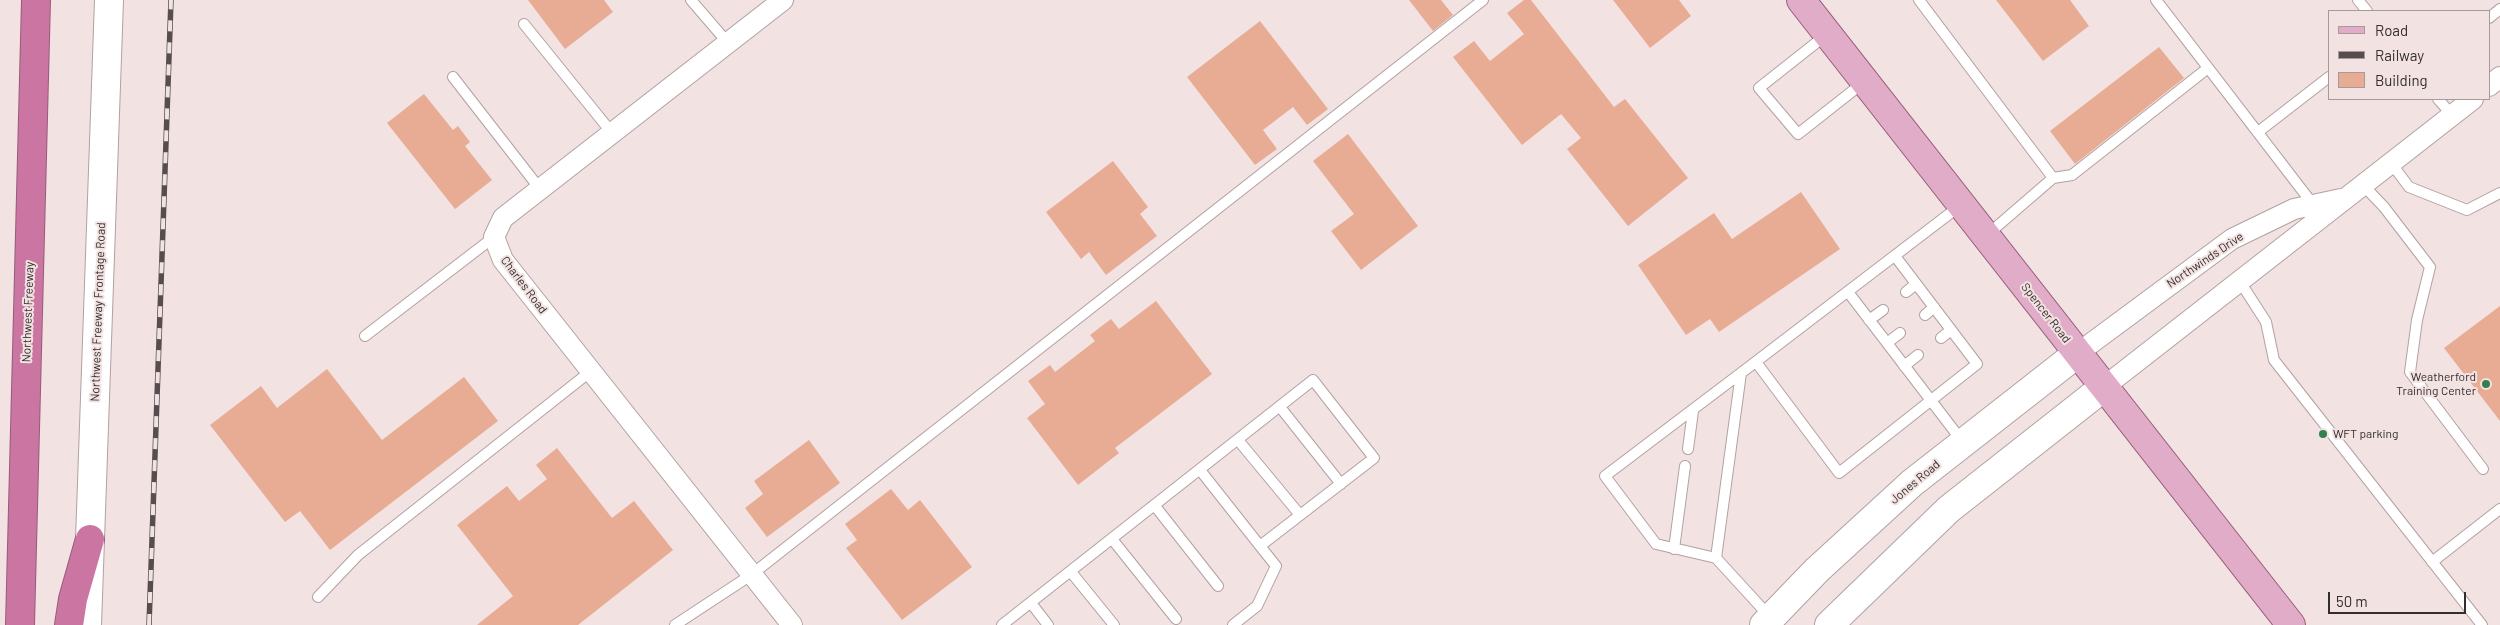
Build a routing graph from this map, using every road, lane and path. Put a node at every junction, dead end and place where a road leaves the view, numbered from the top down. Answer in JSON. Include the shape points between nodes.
{"nodes":[{"id":1,"x":36,"y":0,"type":"edge"},
{"id":2,"x":109,"y":0,"type":"edge"},
{"id":3,"x":691,"y":0,"type":"edge"},
{"id":4,"x":783,"y":0,"type":"edge"},
{"id":5,"x":1483,"y":0,"type":"edge"},
{"id":6,"x":1801,"y":0,"type":"edge"},
{"id":7,"x":1919,"y":0,"type":"edge"},
{"id":8,"x":2156,"y":0,"type":"edge"},
{"id":9,"x":2358,"y":0,"type":"edge"},
{"id":10,"x":2500,"y":9,"type":"edge"},
{"id":11,"x":2366,"y":10,"type":"edge"},
{"id":12,"x":2490,"y":17,"type":"edge"},
{"id":13,"x":524,"y":24,"type":"dead end"},
{"id":14,"x":1828,"y":34,"type":"junction"},
{"id":15,"x":728,"y":43,"type":"junction"},
{"id":16,"x":2208,"y":68,"type":"junction"},
{"id":17,"x":454,"y":77,"type":"dead end"},
{"id":18,"x":2500,"y":77,"type":"edge"},
{"id":19,"x":2328,"y":78,"type":"edge"},
{"id":20,"x":1865,"y":81,"type":"junction"},
{"id":21,"x":2490,"y":85,"type":"edge"},
{"id":22,"x":2439,"y":100,"type":"edge"},
{"id":23,"x":2472,"y":100,"type":"edge"},
{"id":24,"x":2452,"y":115,"type":"junction"},
{"id":25,"x":2258,"y":132,"type":"junction"},
{"id":26,"x":612,"y":133,"type":"junction"},
{"id":27,"x":2391,"y":163,"type":"junction"},
{"id":28,"x":2054,"y":178,"type":"junction"},
{"id":29,"x":2364,"y":185,"type":"junction"},
{"id":30,"x":540,"y":189,"type":"junction"},
{"id":31,"x":2500,"y":193,"type":"edge"},
{"id":32,"x":1962,"y":205,"type":"junction"},
{"id":33,"x":2319,"y":210,"type":"junction"},
{"id":34,"x":1986,"y":236,"type":"junction"},
{"id":35,"x":494,"y":237,"type":"junction"},
{"id":36,"x":1895,"y":256,"type":"junction"},
{"id":37,"x":2238,"y":280,"type":"junction"},
{"id":38,"x":1916,"y":284,"type":"junction"},
{"id":39,"x":1848,"y":292,"type":"junction"},
{"id":40,"x":1906,"y":292,"type":"dead end"},
{"id":41,"x":1934,"y":307,"type":"junction"},
{"id":42,"x":1883,"y":310,"type":"dead end"},
{"id":43,"x":1925,"y":315,"type":"dead end"},
{"id":44,"x":1869,"y":320,"type":"junction"},
{"id":45,"x":1951,"y":330,"type":"junction"},
{"id":46,"x":1900,"y":333,"type":"dead end"},
{"id":47,"x":366,"y":336,"type":"dead end"},
{"id":48,"x":1941,"y":338,"type":"dead end"},
{"id":49,"x":1887,"y":343,"type":"junction"},
{"id":50,"x":2078,"y":353,"type":"junction"},
{"id":51,"x":1918,"y":355,"type":"dead end"},
{"id":52,"x":1756,"y":362,"type":"junction"},
{"id":53,"x":1904,"y":366,"type":"junction"},
{"id":54,"x":591,"y":371,"type":"junction"},
{"id":55,"x":1741,"y":373,"type":"junction"},
{"id":56,"x":2104,"y":387,"type":"junction"},
{"id":57,"x":1930,"y":400,"type":"junction"},
{"id":58,"x":1280,"y":407,"type":"junction"},
{"id":59,"x":1693,"y":411,"type":"junction"},
{"id":60,"x":1238,"y":440,"type":"junction"},
{"id":61,"x":1962,"y":442,"type":"junction"},
{"id":62,"x":1688,"y":449,"type":"dead end"},
{"id":63,"x":1685,"y":466,"type":"dead end"},
{"id":64,"x":2483,"y":469,"type":"dead end"},
{"id":65,"x":1200,"y":470,"type":"junction"},
{"id":66,"x":1341,"y":484,"type":"junction"},
{"id":67,"x":1155,"y":506,"type":"junction"},
{"id":68,"x":2500,"y":509,"type":"edge"},
{"id":69,"x":1300,"y":516,"type":"junction"},
{"id":70,"x":90,"y":539,"type":"junction"},
{"id":71,"x":1112,"y":539,"type":"junction"},
{"id":72,"x":1260,"y":546,"type":"junction"},
{"id":73,"x":1674,"y":548,"type":"junction"},
{"id":74,"x":1716,"y":558,"type":"junction"},
{"id":75,"x":2432,"y":562,"type":"junction"},
{"id":76,"x":1071,"y":572,"type":"junction"},
{"id":77,"x":751,"y":575,"type":"junction"},
{"id":78,"x":1218,"y":586,"type":"dead end"},
{"id":79,"x":318,"y":597,"type":"dead end"},
{"id":80,"x":1031,"y":602,"type":"junction"},
{"id":81,"x":1176,"y":619,"type":"dead end"},
{"id":82,"x":1771,"y":622,"type":"edge"},
{"id":83,"x":2476,"y":623,"type":"edge"},
{"id":84,"x":20,"y":625,"type":"edge"},
{"id":85,"x":69,"y":625,"type":"edge"},
{"id":86,"x":88,"y":625,"type":"edge"},
{"id":87,"x":675,"y":625,"type":"edge"},
{"id":88,"x":792,"y":625,"type":"edge"},
{"id":89,"x":1002,"y":625,"type":"edge"},
{"id":90,"x":1048,"y":625,"type":"edge"},
{"id":91,"x":1114,"y":625,"type":"edge"},
{"id":92,"x":1233,"y":625,"type":"edge"},
{"id":93,"x":1829,"y":625,"type":"edge"},
{"id":94,"x":2291,"y":625,"type":"edge"}],
"edges":[{"from":1,"to":84,"type":"highway","name":"Northwest Freeway"},
{"from":2,"to":70,"type":"main road","name":"Northwest Freeway Frontage Road"},
{"from":3,"to":15,"type":"lane"},
{"from":4,"to":15,"type":"street"},
{"from":5,"to":77,"type":"lane"},
{"from":6,"to":14,"type":"main road","name":"Spencer Road"},
{"from":7,"to":28,"type":"lane"},
{"from":8,"to":16,"type":"lane"},
{"from":9,"to":11,"type":"lane"},
{"from":10,"to":12,"type":"lane"},
{"from":13,"to":26,"type":"lane"},
{"from":14,"to":20,"type":"main road","name":"Spencer Road"},
{"from":14,"to":20,"type":"lane","via":[[1759,88],[1798,134]]},
{"from":15,"to":26,"type":"street"},
{"from":16,"to":25,"type":"lane"},
{"from":16,"to":28,"type":"lane","via":[[2072,175]]},
{"from":17,"to":30,"type":"lane"},
{"from":18,"to":21,"type":"street"},
{"from":19,"to":25,"type":"lane"},
{"from":20,"to":32,"type":"main road","name":"Spencer Road"},
{"from":22,"to":24,"type":"lane"},
{"from":23,"to":24,"type":"street","name":"Northwinds Drive"},
{"from":24,"to":27,"type":"street","name":"Northwinds Drive"},
{"from":25,"to":33,"type":"lane"},
{"from":26,"to":30,"type":"street"},
{"from":27,"to":29,"type":"street","name":"Northwinds Drive"},
{"from":27,"to":31,"type":"lane","via":[[2409,187],[2467,210]]},
{"from":28,"to":34,"type":"lane"},
{"from":29,"to":33,"type":"street","name":"Northwinds Drive","via":[[2348,198]]},
{"from":29,"to":64,"type":"lane","via":[[2430,267],[2417,320],[2410,372]]},
{"from":30,"to":35,"type":"street","via":[[503,218]]},
{"from":32,"to":34,"type":"main road","name":"Spencer Road"},
{"from":32,"to":36,"type":"lane"},
{"from":33,"to":37,"type":"street","name":"Northwinds Drive"},
{"from":33,"to":50,"type":"street","name":"Northwinds Drive","via":[[2294,209],[2232,239]]},
{"from":34,"to":50,"type":"main road","name":"Spencer Road"},
{"from":35,"to":47,"type":"lane"},
{"from":35,"to":54,"type":"street","name":"Charles Road","via":[[503,260]]},
{"from":36,"to":38,"type":"lane"},
{"from":36,"to":39,"type":"lane"},
{"from":37,"to":56,"type":"street","name":"Northwinds Drive"},
{"from":37,"to":75,"type":"lane","via":[[2266,322],[2274,360]]},
{"from":38,"to":40,"type":"lane"},
{"from":38,"to":41,"type":"lane"},
{"from":39,"to":44,"type":"lane"},
{"from":39,"to":52,"type":"lane"},
{"from":41,"to":43,"type":"lane"},
{"from":41,"to":45,"type":"lane"},
{"from":42,"to":44,"type":"lane"},
{"from":44,"to":49,"type":"lane"},
{"from":45,"to":48,"type":"lane"},
{"from":45,"to":57,"type":"lane","via":[[1977,364]]},
{"from":46,"to":49,"type":"lane"},
{"from":49,"to":53,"type":"lane"},
{"from":50,"to":56,"type":"main road","name":"Spencer Road"},
{"from":50,"to":61,"type":"main road","name":"Jones Road"},
{"from":51,"to":53,"type":"lane"},
{"from":52,"to":55,"type":"lane"},
{"from":52,"to":57,"type":"lane","via":[[1839,473]]},
{"from":53,"to":57,"type":"lane"},
{"from":54,"to":77,"type":"street","name":"Charles Road"},
{"from":54,"to":79,"type":"lane","via":[[358,555]]},
{"from":55,"to":59,"type":"lane"},
{"from":55,"to":74,"type":"lane"},
{"from":56,"to":93,"type":"main road","via":[[1949,509]]},
{"from":56,"to":94,"type":"main road","name":"Spencer Road"},
{"from":57,"to":61,"type":"lane"},
{"from":58,"to":60,"type":"lane"},
{"from":58,"to":66,"type":"lane"},
{"from":58,"to":66,"type":"lane","via":[[1313,380],[1374,458]]},
{"from":59,"to":62,"type":"lane"},
{"from":59,"to":73,"type":"lane","via":[[1605,476],[1656,544]]},
{"from":60,"to":65,"type":"lane"},
{"from":60,"to":69,"type":"lane"},
{"from":61,"to":82,"type":"main road","name":"Jones Road","via":[[1864,525]]},
{"from":63,"to":73,"type":"lane"},
{"from":65,"to":67,"type":"lane"},
{"from":65,"to":72,"type":"lane"},
{"from":66,"to":69,"type":"lane"},
{"from":67,"to":71,"type":"lane"},
{"from":67,"to":78,"type":"lane"},
{"from":68,"to":75,"type":"lane"},
{"from":69,"to":72,"type":"lane"},
{"from":70,"to":85,"type":"highway"},
{"from":70,"to":86,"type":"main road","name":"Northwest Freeway Frontage Road"},
{"from":71,"to":76,"type":"lane"},
{"from":71,"to":81,"type":"lane"},
{"from":72,"to":92,"type":"lane","via":[[1276,566],[1257,606]]},
{"from":73,"to":74,"type":"lane"},
{"from":74,"to":82,"type":"lane"},
{"from":75,"to":83,"type":"lane"},
{"from":76,"to":80,"type":"lane"},
{"from":76,"to":91,"type":"lane"},
{"from":77,"to":87,"type":"lane"},
{"from":77,"to":88,"type":"street","name":"Charles Road"},
{"from":80,"to":89,"type":"lane"},
{"from":80,"to":90,"type":"lane"}]}
